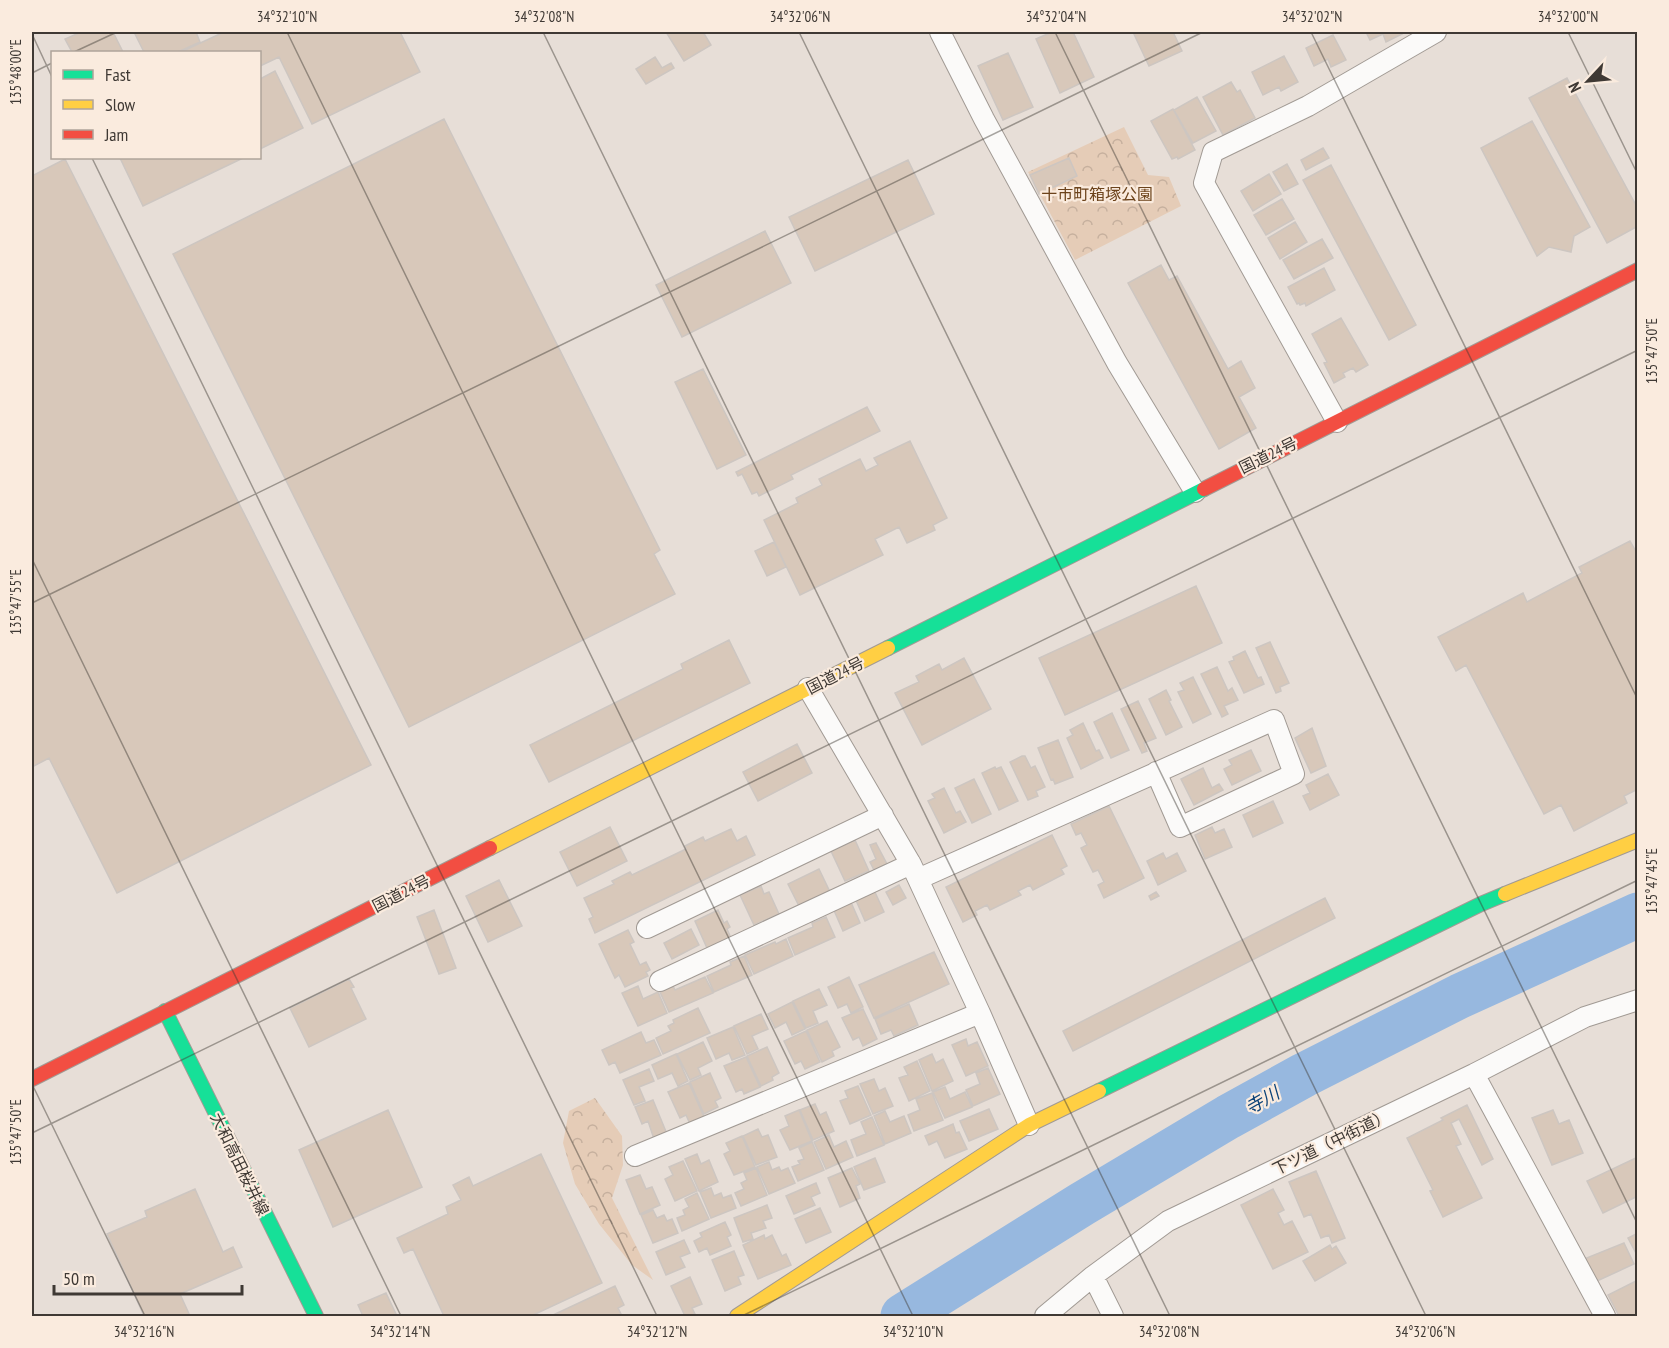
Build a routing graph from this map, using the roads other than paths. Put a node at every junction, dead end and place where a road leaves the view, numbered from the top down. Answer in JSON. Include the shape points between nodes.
{"nodes":[{"id":1,"x":940,"y":32,"type":"edge"},
{"id":2,"x":1436,"y":32,"type":"edge"},
{"id":3,"x":1638,"y":270,"type":"edge"},
{"id":4,"x":1337,"y":422,"type":"junction"},
{"id":5,"x":1195,"y":492,"type":"junction"},
{"id":6,"x":808,"y":688,"type":"junction"},
{"id":7,"x":1156,"y":772,"type":"junction"},
{"id":8,"x":883,"y":815,"type":"junction"},
{"id":9,"x":1638,"y":840,"type":"edge"},
{"id":10,"x":914,"y":872,"type":"junction"},
{"id":11,"x":647,"y":928,"type":"dead end"},
{"id":12,"x":660,"y":981,"type":"dead end"},
{"id":13,"x":1638,"y":1000,"type":"edge"},
{"id":14,"x":165,"y":1011,"type":"junction"},
{"id":15,"x":980,"y":1013,"type":"junction"},
{"id":16,"x":1473,"y":1074,"type":"junction"},
{"id":17,"x":32,"y":1079,"type":"edge"},
{"id":18,"x":1029,"y":1125,"type":"junction"},
{"id":19,"x":635,"y":1156,"type":"dead end"},
{"id":20,"x":1093,"y":1276,"type":"junction"},
{"id":21,"x":316,"y":1317,"type":"edge"},
{"id":22,"x":737,"y":1317,"type":"edge"},
{"id":23,"x":1045,"y":1317,"type":"edge"},
{"id":24,"x":1113,"y":1317,"type":"edge"},
{"id":25,"x":1605,"y":1317,"type":"edge"}],
"edges":[{"from":1,"to":5,"type":"street","via":[[1117,363]]},
{"from":2,"to":4,"type":"street","via":[[1308,106],[1213,152],[1204,183]]},
{"from":3,"to":4,"type":"main road","name":"国道24号"},
{"from":4,"to":5,"type":"main road","name":"国道24号"},
{"from":5,"to":6,"type":"main road","name":"国道24号"},
{"from":6,"to":8,"type":"street"},
{"from":6,"to":14,"type":"main road","name":"国道24号"},
{"from":7,"to":7,"type":"street","via":[[1274,720],[1294,774],[1180,827]]},
{"from":7,"to":10,"type":"street"},
{"from":8,"to":10,"type":"street"},
{"from":8,"to":11,"type":"street"},
{"from":9,"to":18,"type":"main road","via":[[1481,904]]},
{"from":10,"to":12,"type":"street"},
{"from":10,"to":15,"type":"street"},
{"from":13,"to":16,"type":"street","name":"下ツ道（中街道）","via":[[1585,1017]]},
{"from":14,"to":17,"type":"main road","name":"国道24号"},
{"from":14,"to":21,"type":"main road","name":"大和高田桜井線"},
{"from":15,"to":18,"type":"street"},
{"from":15,"to":19,"type":"street"},
{"from":16,"to":20,"type":"street","name":"下ツ道（中街道）","via":[[1168,1221]]},
{"from":16,"to":25,"type":"street"},
{"from":18,"to":22,"type":"main road"},
{"from":20,"to":23,"type":"street","name":"下ツ道（中街道）"},
{"from":20,"to":24,"type":"street"}]}
